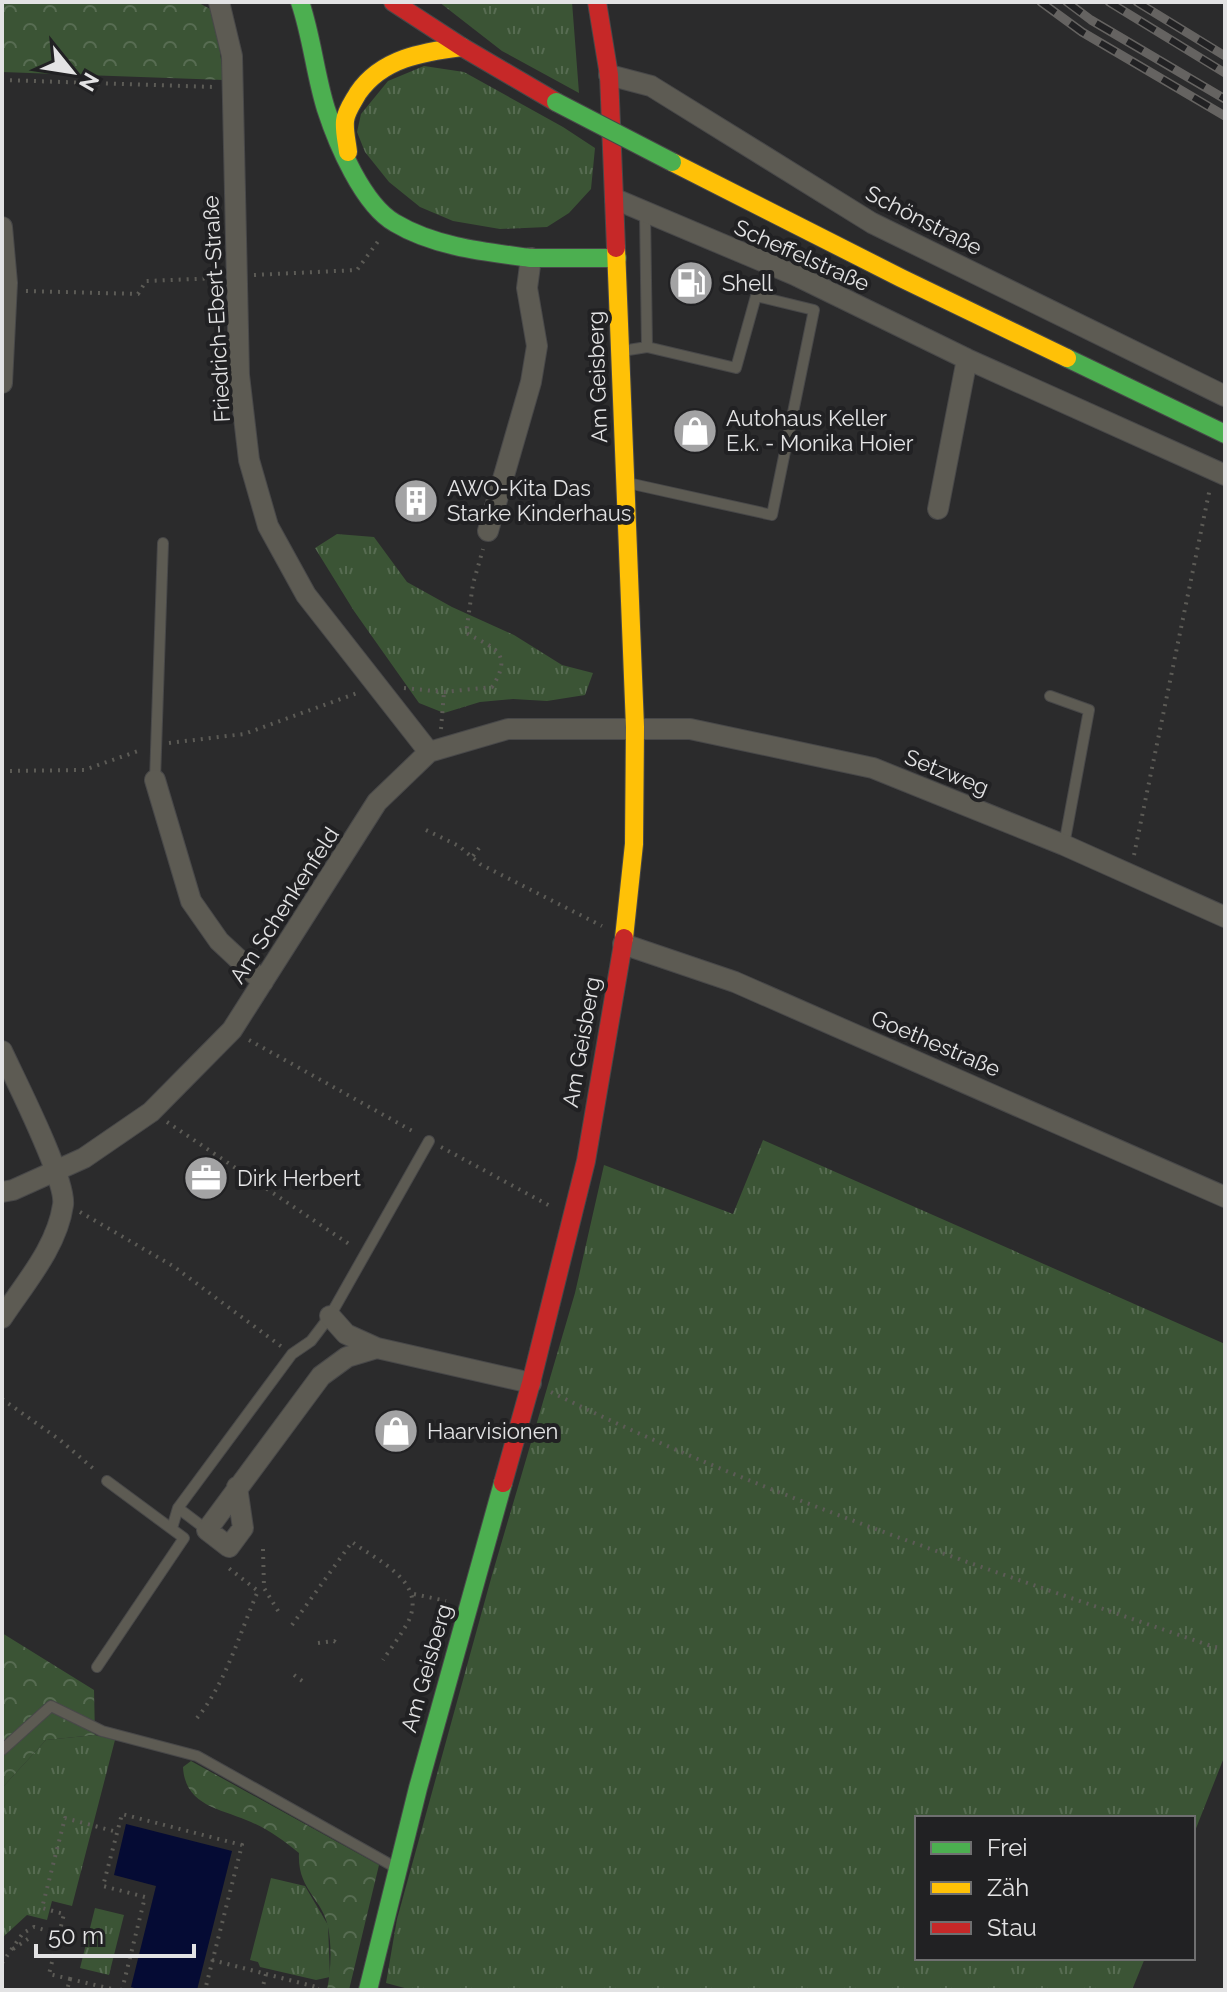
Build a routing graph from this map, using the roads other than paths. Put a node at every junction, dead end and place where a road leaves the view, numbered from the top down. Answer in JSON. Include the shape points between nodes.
{"nodes":[{"id":1,"x":219,"y":2,"type":"edge"},
{"id":2,"x":300,"y":2,"type":"edge"},
{"id":3,"x":393,"y":2,"type":"edge"},
{"id":4,"x":409,"y":2,"type":"edge"},
{"id":5,"x":597,"y":2,"type":"edge"},
{"id":6,"x":420,"y":20,"type":"junction"},
{"id":7,"x":462,"y":47,"type":"junction"},
{"id":8,"x":609,"y":75,"type":"junction"},
{"id":9,"x":348,"y":159,"type":"junction"},
{"id":10,"x":615,"y":199,"type":"junction"},
{"id":11,"x":645,"y":212,"type":"junction"},
{"id":12,"x":2,"y":227,"type":"edge"},
{"id":13,"x":531,"y":258,"type":"junction"},
{"id":14,"x":617,"y":258,"type":"junction"},
{"id":15,"x":647,"y":347,"type":"junction"},
{"id":16,"x":620,"y":352,"type":"junction"},
{"id":17,"x":967,"y":359,"type":"junction"},
{"id":18,"x":2,"y":383,"type":"edge"},
{"id":19,"x":1225,"y":396,"type":"edge"},
{"id":20,"x":1225,"y":434,"type":"edge"},
{"id":21,"x":1219,"y":472,"type":"edge"},
{"id":22,"x":624,"y":482,"type":"junction"},
{"id":23,"x":938,"y":509,"type":"dead end"},
{"id":24,"x":488,"y":531,"type":"road end"},
{"id":25,"x":163,"y":543,"type":"dead end"},
{"id":26,"x":1050,"y":696,"type":"dead end"},
{"id":27,"x":635,"y":727,"type":"junction"},
{"id":28,"x":435,"y":751,"type":"junction"},
{"id":29,"x":155,"y":780,"type":"joint"},
{"id":30,"x":1064,"y":845,"type":"junction"},
{"id":31,"x":1225,"y":917,"type":"edge"},
{"id":32,"x":623,"y":944,"type":"junction"},
{"id":33,"x":263,"y":982,"type":"junction"},
{"id":34,"x":2,"y":1051,"type":"edge"},
{"id":35,"x":429,"y":1141,"type":"dead end"},
{"id":36,"x":56,"y":1170,"type":"junction"},
{"id":37,"x":2,"y":1192,"type":"edge"},
{"id":38,"x":1225,"y":1197,"type":"edge"},
{"id":39,"x":330,"y":1316,"type":"junction"},
{"id":40,"x":2,"y":1318,"type":"edge"},
{"id":41,"x":377,"y":1348,"type":"junction"},
{"id":42,"x":531,"y":1383,"type":"junction"},
{"id":43,"x":107,"y":1481,"type":"dead end"},
{"id":44,"x":237,"y":1487,"type":"junction"},
{"id":45,"x":178,"y":1508,"type":"junction"},
{"id":46,"x":172,"y":1528,"type":"junction"},
{"id":47,"x":207,"y":1530,"type":"junction"},
{"id":48,"x":97,"y":1667,"type":"dead end"},
{"id":49,"x":2,"y":1750,"type":"edge"},
{"id":50,"x":398,"y":1868,"type":"junction"},
{"id":51,"x":368,"y":1990,"type":"edge"}],
"edges":[{"from":1,"to":28,"type":"street","name":"Friedrich-Ebert-Straße","via":[[232,56],[239,375],[249,460],[268,526],[306,595]]},
{"from":2,"to":9,"type":"street","via":[[326,111]]},
{"from":3,"to":6,"type":"street"},
{"from":4,"to":6,"type":"street"},
{"from":5,"to":8,"type":"street","name":"Am Geisberg"},
{"from":6,"to":7,"type":"street"},
{"from":7,"to":9,"type":"street","via":[[415,53],[389,63],[368,81],[345,122]]},
{"from":7,"to":20,"type":"street","bridge":true,"via":[[672,162]]},
{"from":8,"to":10,"type":"street","name":"Am Geisberg"},
{"from":8,"to":19,"type":"street","name":"Schönstraße","via":[[651,86],[872,223]]},
{"from":9,"to":13,"type":"street","via":[[365,194],[392,223],[463,247]]},
{"from":10,"to":11,"type":"street","name":"Scheffelstraße"},
{"from":10,"to":14,"type":"street","name":"Am Geisberg"},
{"from":11,"to":15,"type":"lane"},
{"from":11,"to":17,"type":"street","name":"Scheffelstraße","via":[[795,275]]},
{"from":12,"to":18,"type":"street","via":[[7,283]]},
{"from":13,"to":14,"type":"street"},
{"from":13,"to":24,"type":"street","via":[[527,288],[537,346]]},
{"from":14,"to":16,"type":"street","name":"Am Geisberg"},
{"from":15,"to":16,"type":"lane"},
{"from":15,"to":22,"type":"lane","via":[[736,368],[756,296],[814,310],[772,515]]},
{"from":16,"to":22,"type":"street","name":"Am Geisberg"},
{"from":17,"to":21,"type":"street","name":"Scheffelstraße"},
{"from":17,"to":23,"type":"street"},
{"from":22,"to":27,"type":"street","name":"Am Geisberg"},
{"from":25,"to":29,"type":"lane"},
{"from":26,"to":30,"type":"lane","via":[[1089,710]]},
{"from":27,"to":28,"type":"street","name":"Am Schenkenfeld","via":[[508,729]]},
{"from":27,"to":30,"type":"street","name":"Setzweg","via":[[690,729],[873,768]]},
{"from":27,"to":32,"type":"street","name":"Am Geisberg","via":[[634,844]]},
{"from":28,"to":33,"type":"street","name":"Am Schenkenfeld","via":[[377,802]]},
{"from":29,"to":33,"type":"street","via":[[191,901],[219,941]]},
{"from":30,"to":31,"type":"street","name":"Setzweg"},
{"from":32,"to":38,"type":"street","name":"Goethestraße","via":[[735,982]]},
{"from":32,"to":42,"type":"street","name":"Am Geisberg","via":[[586,1161]]},
{"from":33,"to":36,"type":"street","name":"Am Schenkenfeld","via":[[232,1030],[151,1112],[84,1158]]},
{"from":34,"to":36,"type":"street"},
{"from":35,"to":39,"type":"lane"},
{"from":36,"to":37,"type":"street","name":"Am Schenkenfeld"},
{"from":36,"to":40,"type":"street","via":[[64,1202],[50,1246]]},
{"from":39,"to":41,"type":"street","via":[[346,1334]]},
{"from":39,"to":45,"type":"lane","via":[[311,1341],[292,1354]]},
{"from":41,"to":42,"type":"street"},
{"from":41,"to":44,"type":"street","via":[[347,1357],[321,1376]]},
{"from":42,"to":50,"type":"street","name":"Am Geisberg"},
{"from":43,"to":46,"type":"lane"},
{"from":44,"to":47,"type":"street"},
{"from":44,"to":47,"type":"street","via":[[243,1528],[229,1547]]},
{"from":45,"to":46,"type":"lane"},
{"from":45,"to":47,"type":"lane"},
{"from":46,"to":48,"type":"lane","via":[[184,1538]]},
{"from":49,"to":50,"type":"lane","via":[[51,1706],[102,1731],[197,1756]]},
{"from":50,"to":51,"type":"street","name":"Am Geisberg"}]}
